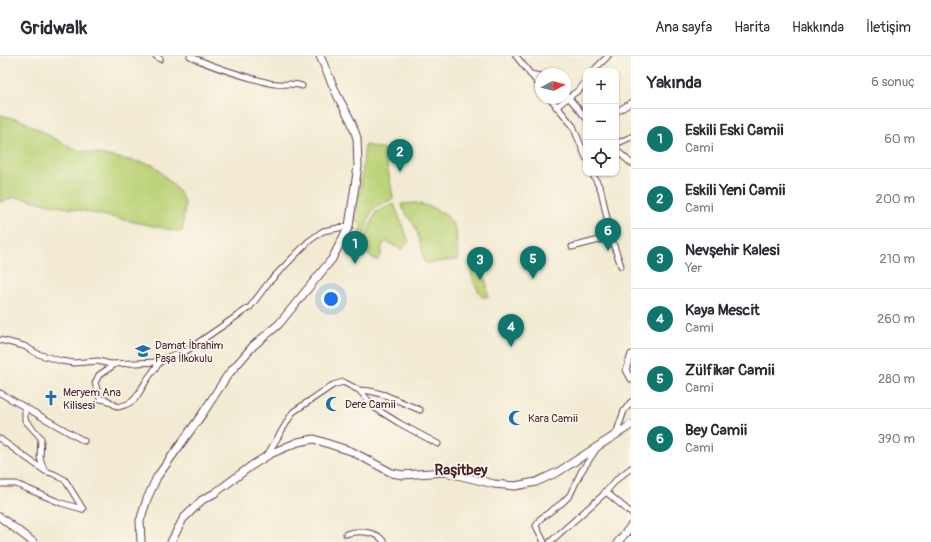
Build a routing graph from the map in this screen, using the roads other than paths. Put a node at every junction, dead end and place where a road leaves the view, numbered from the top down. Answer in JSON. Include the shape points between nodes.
{"nodes":[{"id":1,"x":190,"y":56,"type":"edge"},
{"id":2,"x":320,"y":56,"type":"edge"},
{"id":3,"x":516,"y":56,"type":"edge"},
{"id":4,"x":608,"y":56,"type":"edge"},
{"id":5,"x":596,"y":68,"type":"edge"},
{"id":6,"x":529,"y":74,"type":"junction"},
{"id":7,"x":535,"y":75,"type":"edge"},
{"id":8,"x":535,"y":80,"type":"edge"},
{"id":9,"x":583,"y":85,"type":"edge"},
{"id":10,"x":302,"y":86,"type":"dead end"},
{"id":11,"x":571,"y":96,"type":"edge"},
{"id":12,"x":571,"y":99,"type":"edge"},
{"id":13,"x":631,"y":103,"type":"edge"},
{"id":14,"x":554,"y":104,"type":"edge"},
{"id":15,"x":560,"y":104,"type":"edge"},
{"id":16,"x":556,"y":107,"type":"junction"},
{"id":17,"x":619,"y":110,"type":"edge"},
{"id":18,"x":583,"y":114,"type":"edge"},
{"id":19,"x":631,"y":137,"type":"edge"},
{"id":20,"x":583,"y":142,"type":"edge"},
{"id":21,"x":619,"y":143,"type":"edge"},
{"id":22,"x":619,"y":153,"type":"edge"},
{"id":23,"x":631,"y":163,"type":"edge"},
{"id":24,"x":594,"y":176,"type":"edge"},
{"id":25,"x":349,"y":226,"type":"junction"},
{"id":26,"x":611,"y":237,"type":"junction"},
{"id":27,"x":572,"y":247,"type":"dead end"},
{"id":28,"x":621,"y":266,"type":"dead end"},
{"id":29,"x":0,"y":340,"type":"edge"},
{"id":30,"x":631,"y":354,"type":"edge"},
{"id":31,"x":160,"y":362,"type":"junction"},
{"id":32,"x":119,"y":364,"type":"junction"},
{"id":33,"x":628,"y":368,"type":"edge"},
{"id":34,"x":631,"y":379,"type":"edge"},
{"id":35,"x":359,"y":390,"type":"junction"},
{"id":36,"x":0,"y":393,"type":"edge"},
{"id":37,"x":631,"y":402,"type":"edge"},
{"id":38,"x":25,"y":408,"type":"junction"},
{"id":39,"x":420,"y":410,"type":"dead end"},
{"id":40,"x":631,"y":425,"type":"edge"},
{"id":41,"x":616,"y":434,"type":"junction"},
{"id":42,"x":0,"y":439,"type":"edge"},
{"id":43,"x":84,"y":441,"type":"dead end"},
{"id":44,"x":438,"y":444,"type":"dead end"},
{"id":45,"x":597,"y":448,"type":"junction"},
{"id":46,"x":266,"y":456,"type":"junction"},
{"id":47,"x":631,"y":468,"type":"edge"},
{"id":48,"x":45,"y":471,"type":"junction"},
{"id":49,"x":0,"y":484,"type":"edge"},
{"id":50,"x":605,"y":491,"type":"junction"},
{"id":51,"x":631,"y":513,"type":"edge"},
{"id":52,"x":0,"y":517,"type":"edge"},
{"id":53,"x":631,"y":526,"type":"edge"},
{"id":54,"x":346,"y":534,"type":"dead end"},
{"id":55,"x":631,"y":539,"type":"edge"},
{"id":56,"x":33,"y":542,"type":"edge"},
{"id":57,"x":140,"y":542,"type":"edge"},
{"id":58,"x":170,"y":542,"type":"edge"},
{"id":59,"x":384,"y":542,"type":"edge"},
{"id":60,"x":544,"y":542,"type":"edge"},
{"id":61,"x":550,"y":542,"type":"edge"},
{"id":62,"x":618,"y":542,"type":"edge"},
{"id":63,"x":628,"y":542,"type":"edge"}],
"edges":[{"from":1,"to":10,"type":"street","via":[[271,84],[295,83]]},
{"from":2,"to":25,"type":"main road","via":[[357,138],[358,166]]},
{"from":3,"to":6,"type":"street"},
{"from":4,"to":5,"type":"street"},
{"from":6,"to":7,"type":"street"},
{"from":6,"to":8,"type":"street"},
{"from":9,"to":11,"type":"street"},
{"from":12,"to":18,"type":"street"},
{"from":13,"to":17,"type":"street"},
{"from":14,"to":16,"type":"street"},
{"from":15,"to":16,"type":"street"},
{"from":16,"to":20,"type":"street","via":[[560,108]]},
{"from":19,"to":21,"type":"street"},
{"from":22,"to":23,"type":"street"},
{"from":24,"to":26,"type":"street","via":[[601,190]]},
{"from":25,"to":31,"type":"street","via":[[323,231],[309,241],[269,282],[250,308],[186,351]]},
{"from":25,"to":57,"type":"main road","via":[[332,259],[279,324],[253,346],[227,376],[157,477],[140,522]]},
{"from":26,"to":27,"type":"street"},
{"from":26,"to":28,"type":"street"},
{"from":29,"to":32,"type":"street","via":[[24,346],[38,354],[62,361]]},
{"from":30,"to":33,"type":"street"},
{"from":31,"to":32,"type":"street"},
{"from":31,"to":32,"type":"street","via":[[138,397],[128,405],[118,407],[100,399],[95,383],[99,375],[110,366]]},
{"from":33,"to":34,"type":"street"},
{"from":35,"to":39,"type":"street","via":[[384,395]]},
{"from":35,"to":44,"type":"street","via":[[375,408]]},
{"from":35,"to":46,"type":"street","via":[[343,382],[333,385],[293,412]]},
{"from":36,"to":38,"type":"street"},
{"from":37,"to":41,"type":"street","via":[[624,411]]},
{"from":38,"to":43,"type":"street"},
{"from":38,"to":48,"type":"street","via":[[25,420],[41,438],[40,458]]},
{"from":40,"to":41,"type":"main road"},
{"from":41,"to":45,"type":"main road"},
{"from":42,"to":48,"type":"street"},
{"from":45,"to":46,"type":"main road","via":[[558,472],[536,482],[515,486],[494,484],[444,472],[404,475],[392,473],[351,451],[314,439],[298,442]]},
{"from":45,"to":60,"type":"street","via":[[570,495],[540,519],[536,526]]},
{"from":46,"to":58,"type":"main road","via":[[202,500],[183,519]]},
{"from":47,"to":50,"type":"street"},
{"from":48,"to":49,"type":"street","via":[[65,480],[83,509],[61,503],[16,484]]},
{"from":50,"to":51,"type":"street"},
{"from":50,"to":61,"type":"street"},
{"from":52,"to":56,"type":"main road"},
{"from":53,"to":62,"type":"main road"},
{"from":54,"to":59,"type":"street","via":[[370,532]]},
{"from":55,"to":63,"type":"main road"}]}
